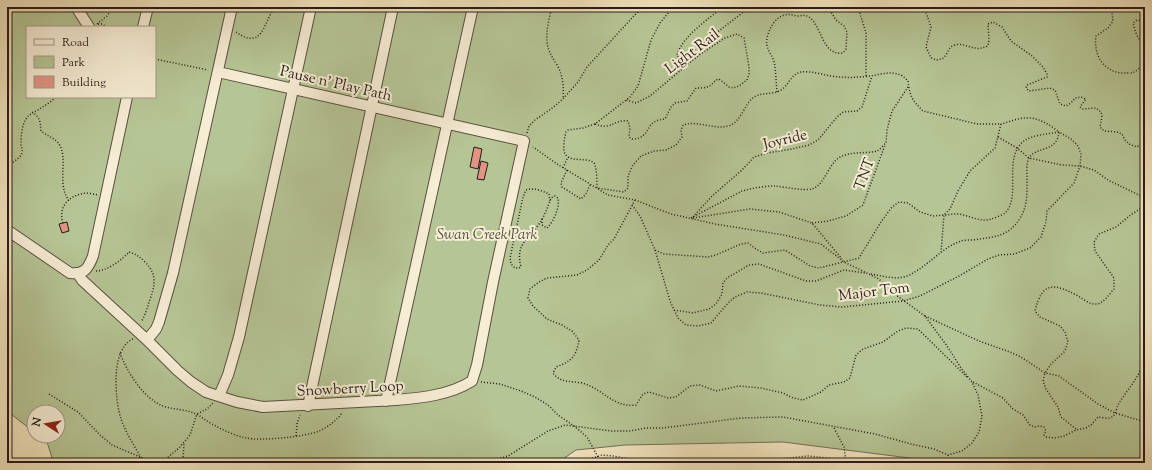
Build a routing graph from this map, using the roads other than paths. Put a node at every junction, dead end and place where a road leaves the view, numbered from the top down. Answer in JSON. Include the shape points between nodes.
{"nodes":[{"id":1,"x":76,"y":7,"type":"edge"},
{"id":2,"x":148,"y":7,"type":"edge"},
{"id":3,"x":232,"y":7,"type":"edge"},
{"id":4,"x":311,"y":7,"type":"edge"},
{"id":5,"x":393,"y":7,"type":"edge"},
{"id":6,"x":472,"y":7,"type":"edge"},
{"id":7,"x":94,"y":25,"type":"edge"},
{"id":8,"x":143,"y":26,"type":"edge"},
{"id":9,"x":218,"y":72,"type":"junction"},
{"id":10,"x":293,"y":89,"type":"junction"},
{"id":11,"x":127,"y":98,"type":"edge"},
{"id":12,"x":372,"y":106,"type":"junction"},
{"id":13,"x":447,"y":124,"type":"junction"},
{"id":14,"x":7,"y":230,"type":"edge"},
{"id":15,"x":78,"y":274,"type":"junction"},
{"id":16,"x":142,"y":335,"type":"junction"},
{"id":17,"x":219,"y":396,"type":"junction"},
{"id":18,"x":386,"y":401,"type":"junction"},
{"id":19,"x":308,"y":406,"type":"junction"}],
"edges":[{"from":1,"to":7,"type":"street"},
{"from":2,"to":8,"type":"street"},
{"from":3,"to":9,"type":"street"},
{"from":4,"to":10,"type":"street"},
{"from":5,"to":12,"type":"street"},
{"from":6,"to":13,"type":"street"},
{"from":9,"to":10,"type":"street","name":"Pause n' Play Path"},
{"from":9,"to":16,"type":"street","via":[[173,273],[159,322],[156,329]]},
{"from":10,"to":12,"type":"street","name":"Pause n' Play Path"},
{"from":10,"to":17,"type":"street","via":[[236,350]]},
{"from":11,"to":15,"type":"street","via":[[96,242],[87,266]]},
{"from":12,"to":13,"type":"street","name":"Pause n' Play Path"},
{"from":12,"to":19,"type":"street"},
{"from":13,"to":18,"type":"street"},
{"from":13,"to":18,"type":"street","name":"Snowberry Loop","via":[[524,141],[476,364],[472,381],[466,385],[427,396]]},
{"from":14,"to":15,"type":"street","via":[[70,273]]},
{"from":15,"to":16,"type":"street","name":"Snowberry Loop"},
{"from":16,"to":17,"type":"street","name":"Snowberry Loop","via":[[191,382],[206,392]]},
{"from":17,"to":19,"type":"street","name":"Snowberry Loop","via":[[263,407]]},
{"from":18,"to":19,"type":"street","name":"Snowberry Loop"}]}
